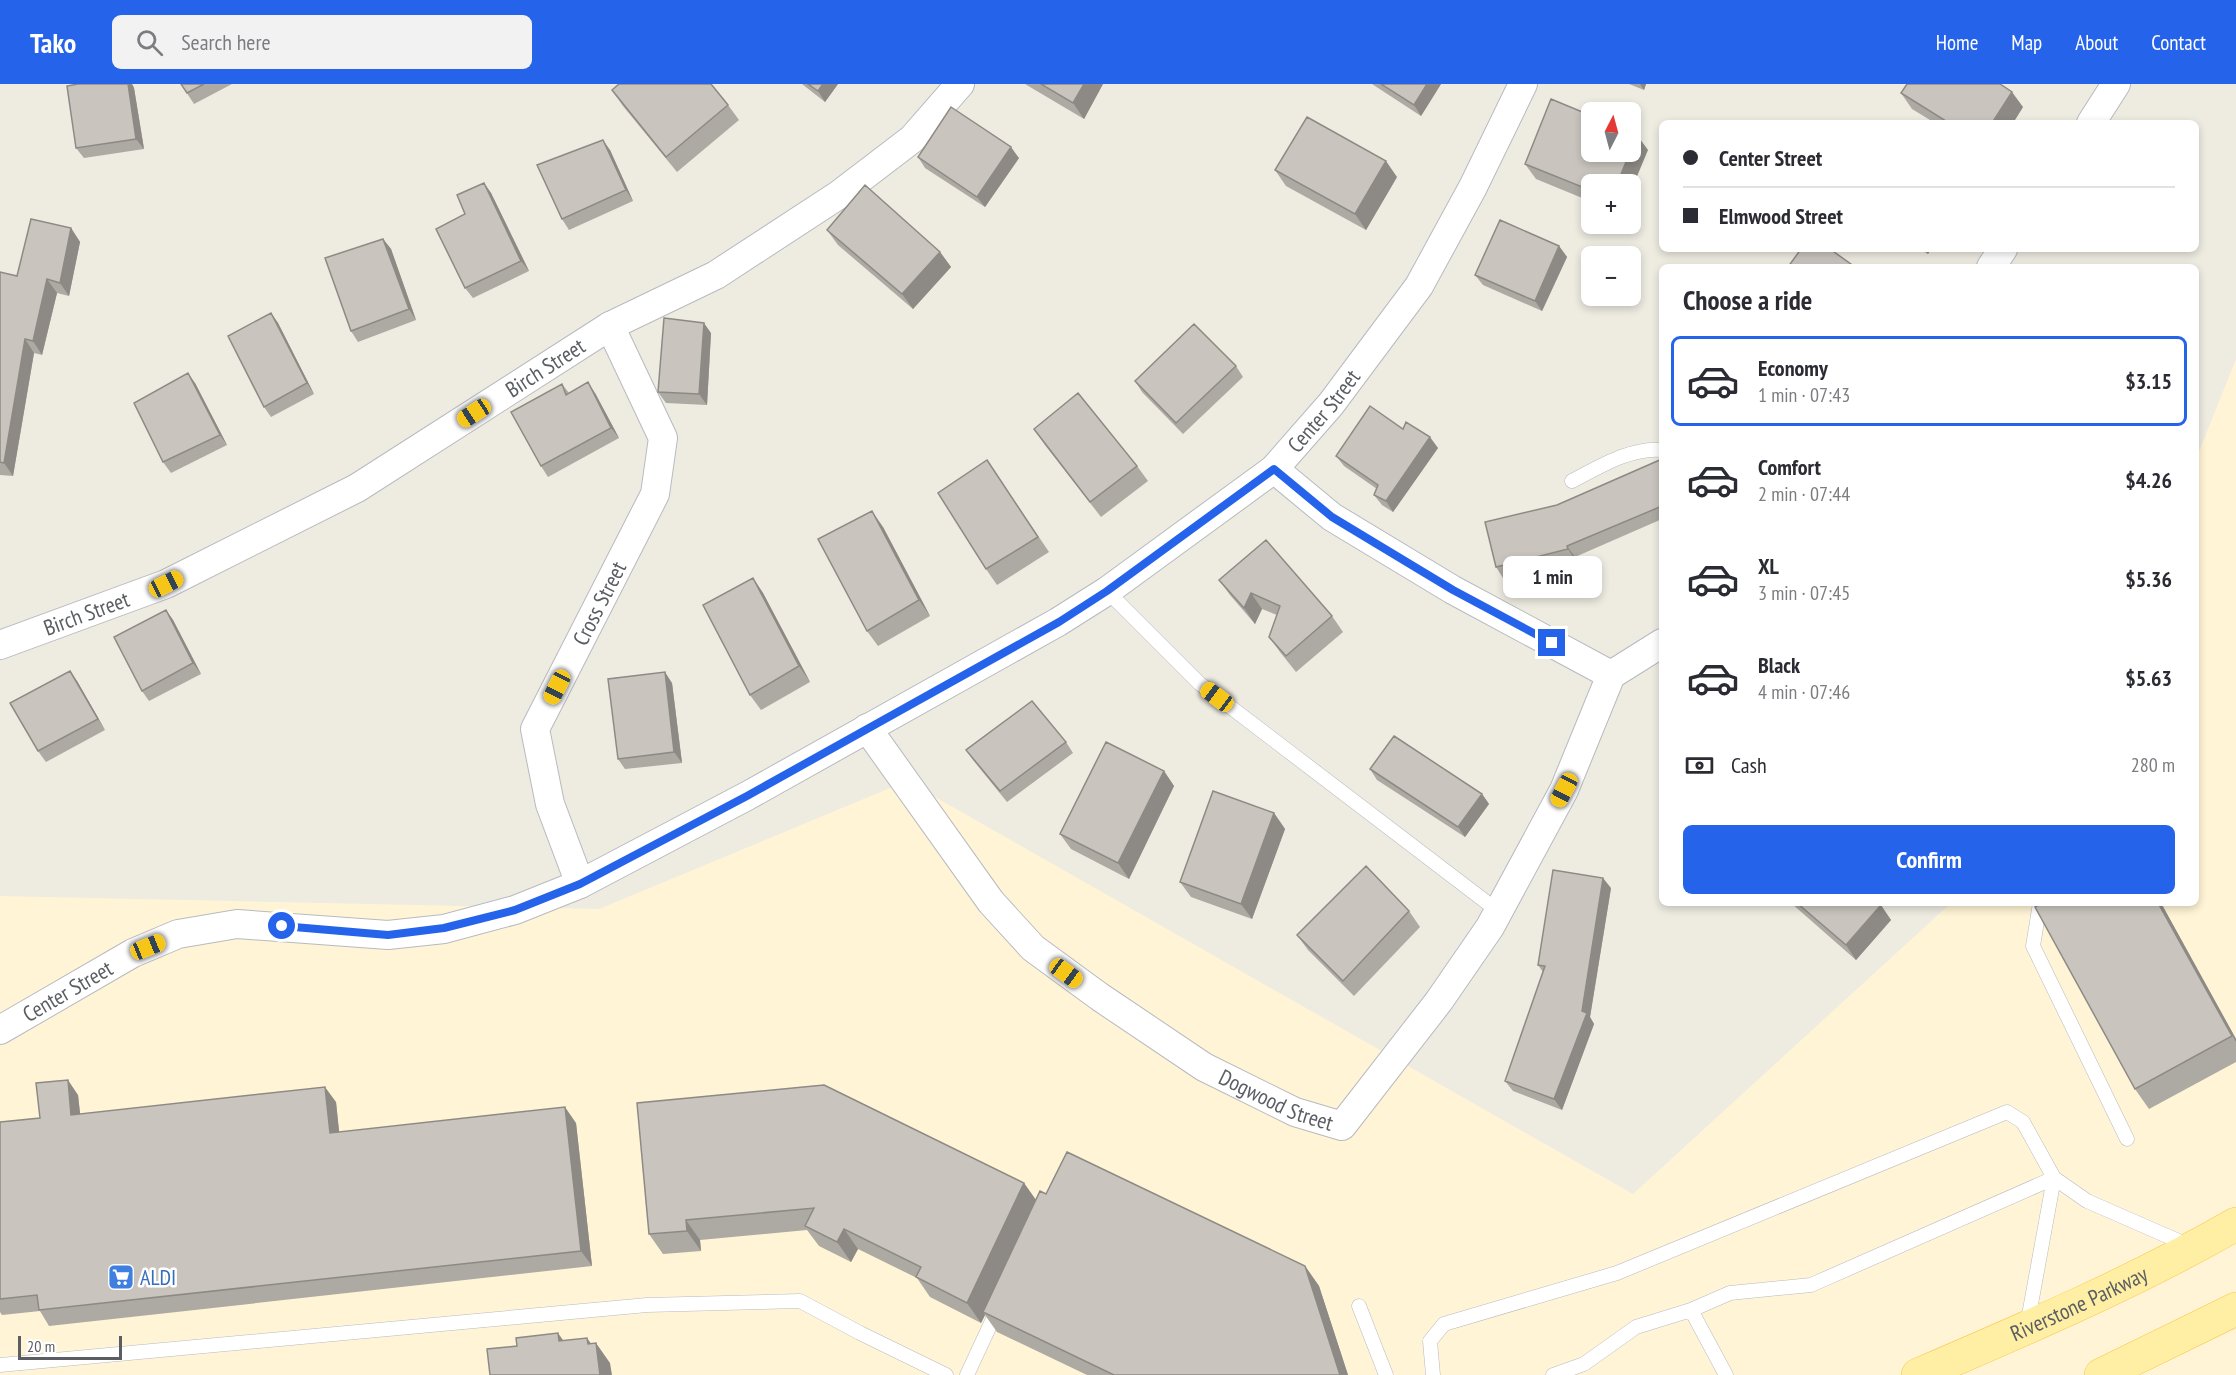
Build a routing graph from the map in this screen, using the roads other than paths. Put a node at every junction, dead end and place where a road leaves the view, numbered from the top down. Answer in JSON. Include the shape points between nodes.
{"nodes":[{"id":1,"x":960,"y":84,"type":"edge"},
{"id":2,"x":1523,"y":84,"type":"edge"},
{"id":3,"x":2116,"y":84,"type":"edge"},
{"id":4,"x":2093,"y":120,"type":"edge"},
{"id":5,"x":610,"y":326,"type":"junction"},
{"id":6,"x":1659,"y":450,"type":"edge"},
{"id":7,"x":1274,"y":469,"type":"junction"},
{"id":8,"x":1572,"y":481,"type":"dead end"},
{"id":9,"x":1107,"y":591,"type":"junction"},
{"id":10,"x":0,"y":645,"type":"edge"},
{"id":11,"x":1659,"y":645,"type":"edge"},
{"id":12,"x":1611,"y":675,"type":"junction"},
{"id":13,"x":867,"y":728,"type":"junction"},
{"id":14,"x":580,"y":884,"type":"junction"},
{"id":15,"x":2040,"y":906,"type":"edge"},
{"id":16,"x":1498,"y":911,"type":"junction"},
{"id":17,"x":0,"y":1030,"type":"edge"},
{"id":18,"x":2127,"y":1139,"type":"dead end"},
{"id":19,"x":2054,"y":1178,"type":"junction"},
{"id":20,"x":2236,"y":1224,"type":"edge"},
{"id":21,"x":2194,"y":1248,"type":"junction"},
{"id":22,"x":1006,"y":1292,"type":"edge"},
{"id":23,"x":1359,"y":1306,"type":"dead end"},
{"id":24,"x":2236,"y":1309,"type":"edge"},
{"id":25,"x":1691,"y":1310,"type":"junction"},
{"id":26,"x":2027,"y":1328,"type":"junction"},
{"id":27,"x":0,"y":1365,"type":"edge"},
{"id":28,"x":946,"y":1375,"type":"edge"},
{"id":29,"x":967,"y":1375,"type":"edge"},
{"id":30,"x":1386,"y":1375,"type":"edge"},
{"id":31,"x":1433,"y":1375,"type":"edge"},
{"id":32,"x":1553,"y":1375,"type":"edge"},
{"id":33,"x":1726,"y":1375,"type":"edge"},
{"id":34,"x":1918,"y":1375,"type":"edge"},
{"id":35,"x":2101,"y":1375,"type":"edge"}],
"edges":[{"from":1,"to":5,"type":"street","name":"Birch Street","via":[[912,139],[840,194],[716,275]]},
{"from":2,"to":7,"type":"street","name":"Center Street","via":[[1473,188],[1419,286],[1331,404]]},
{"from":3,"to":4,"type":"street"},
{"from":5,"to":10,"type":"street","name":"Birch Street","via":[[357,488],[166,584]]},
{"from":5,"to":14,"type":"street","name":"Cross Street","via":[[663,438],[655,494],[535,729],[550,804]]},
{"from":6,"to":8,"type":"lane","via":[[1627,455]]},
{"from":7,"to":9,"type":"street","name":"Center Street"},
{"from":7,"to":12,"type":"street","via":[[1332,517],[1453,590]]},
{"from":9,"to":13,"type":"street","name":"Center Street","via":[[1059,622]]},
{"from":9,"to":16,"type":"lane","via":[[1199,683]]},
{"from":11,"to":12,"type":"street"},
{"from":12,"to":16,"type":"street","name":"Dogwood Street","via":[[1564,790]]},
{"from":13,"to":14,"type":"street","name":"Center Street"},
{"from":13,"to":16,"type":"street","name":"Dogwood Street","via":[[991,902],[1033,948],[1204,1067],[1295,1112],[1342,1126],[1440,1001]]},
{"from":14,"to":17,"type":"street","name":"Center Street","via":[[515,910],[444,928],[388,935],[237,924],[178,934],[133,953]]},
{"from":15,"to":18,"type":"lane","via":[[2033,946]]},
{"from":19,"to":21,"type":"lane","via":[[2087,1201]]},
{"from":19,"to":25,"type":"lane","via":[[1811,1286],[1730,1293]]},
{"from":19,"to":26,"type":"lane"},
{"from":19,"to":31,"type":"lane","via":[[2023,1122],[2007,1112],[1617,1273],[1444,1324],[1430,1341]]},
{"from":20,"to":21,"type":"main road","name":"Riverstone Parkway"},
{"from":21,"to":26,"type":"main road","name":"Riverstone Parkway"},
{"from":22,"to":29,"type":"lane"},
{"from":23,"to":30,"type":"lane"},
{"from":24,"to":35,"type":"main road"},
{"from":25,"to":32,"type":"lane","via":[[1636,1327],[1584,1364]]},
{"from":25,"to":33,"type":"lane"},
{"from":26,"to":34,"type":"main road","name":"Riverstone Parkway"},
{"from":27,"to":28,"type":"lane","via":[[647,1305],[800,1301]]}]}
